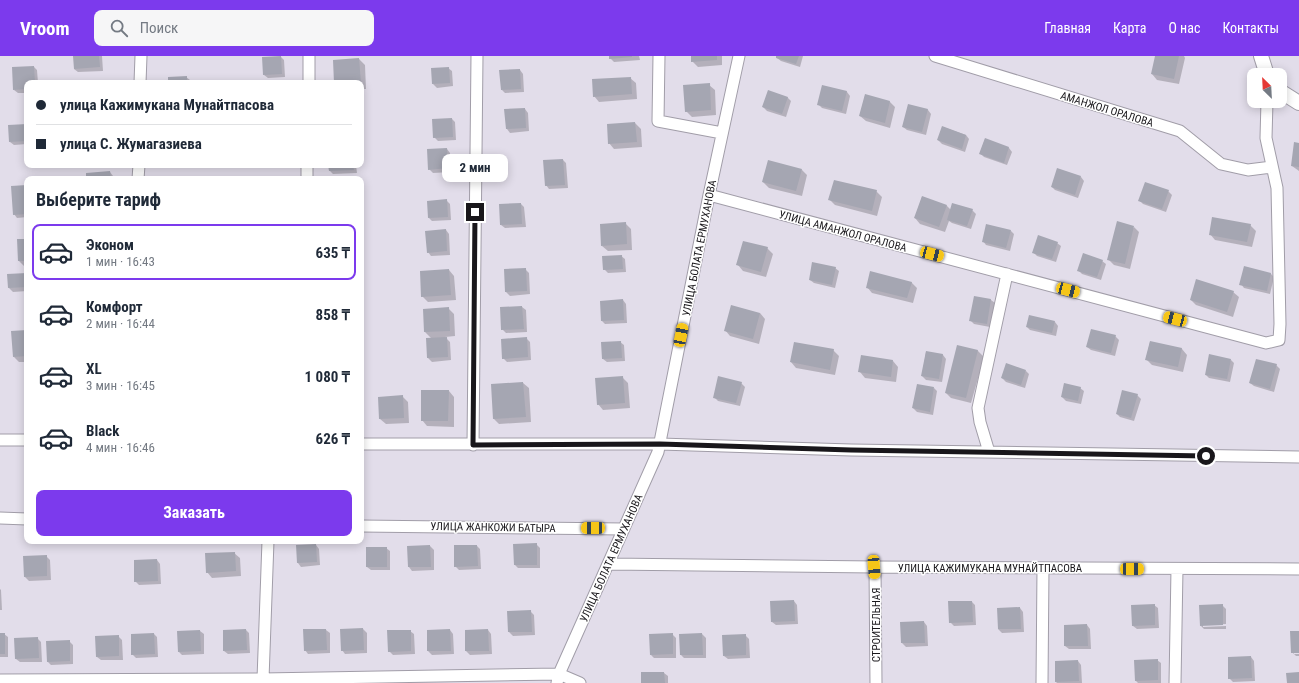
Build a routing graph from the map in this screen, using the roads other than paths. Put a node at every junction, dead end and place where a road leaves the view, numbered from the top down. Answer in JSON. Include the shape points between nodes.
{"nodes":[{"id":1,"x":141,"y":56,"type":"edge"},
{"id":2,"x":309,"y":56,"type":"edge"},
{"id":3,"x":477,"y":56,"type":"edge"},
{"id":4,"x":659,"y":56,"type":"edge"},
{"id":5,"x":739,"y":56,"type":"edge"},
{"id":6,"x":935,"y":56,"type":"edge"},
{"id":7,"x":1261,"y":56,"type":"edge"},
{"id":8,"x":1265,"y":68,"type":"edge"},
{"id":9,"x":140,"y":80,"type":"edge"},
{"id":10,"x":309,"y":80,"type":"edge"},
{"id":11,"x":1287,"y":95,"type":"edge"},
{"id":12,"x":1299,"y":103,"type":"edge"},
{"id":13,"x":1267,"y":108,"type":"edge"},
{"id":14,"x":722,"y":133,"type":"junction"},
{"id":15,"x":1272,"y":167,"type":"junction"},
{"id":16,"x":709,"y":195,"type":"junction"},
{"id":17,"x":1007,"y":274,"type":"junction"},
{"id":18,"x":0,"y":440,"type":"edge"},
{"id":19,"x":24,"y":440,"type":"edge"},
{"id":20,"x":364,"y":444,"type":"edge"},
{"id":21,"x":660,"y":444,"type":"junction"},
{"id":22,"x":473,"y":445,"type":"junction"},
{"id":23,"x":989,"y":452,"type":"junction"},
{"id":24,"x":1299,"y":457,"type":"edge"},
{"id":25,"x":0,"y":518,"type":"edge"},
{"id":26,"x":24,"y":519,"type":"edge"},
{"id":27,"x":364,"y":526,"type":"edge"},
{"id":28,"x":624,"y":529,"type":"junction"},
{"id":29,"x":268,"y":544,"type":"edge"},
{"id":30,"x":609,"y":564,"type":"junction"},
{"id":31,"x":874,"y":567,"type":"junction"},
{"id":32,"x":1043,"y":568,"type":"junction"},
{"id":33,"x":1177,"y":569,"type":"junction"},
{"id":34,"x":1299,"y":569,"type":"edge"},
{"id":35,"x":558,"y":679,"type":"edge"},
{"id":36,"x":0,"y":680,"type":"edge"},
{"id":37,"x":263,"y":680,"type":"junction"},
{"id":38,"x":230,"y":681,"type":"edge"},
{"id":39,"x":580,"y":683,"type":"edge"},
{"id":40,"x":876,"y":683,"type":"edge"},
{"id":41,"x":1042,"y":683,"type":"edge"},
{"id":42,"x":1176,"y":683,"type":"edge"}],
"edges":[{"from":1,"to":9,"type":"street"},
{"from":2,"to":10,"type":"street"},
{"from":3,"to":22,"type":"street"},
{"from":4,"to":14,"type":"street","via":[[658,121]]},
{"from":5,"to":14,"type":"street","name":"УЛИЦА БОЛАТА ЕРМУХАНОВА"},
{"from":6,"to":15,"type":"street","name":"АМАНЖОЛ ОРАЛОВА","via":[[1180,131],[1221,164],[1248,170]]},
{"from":7,"to":8,"type":"street"},
{"from":11,"to":12,"type":"street"},
{"from":13,"to":15,"type":"street","via":[[1266,138]]},
{"from":14,"to":16,"type":"street","name":"УЛИЦА БОЛАТА ЕРМУХАНОВА"},
{"from":15,"to":17,"type":"street","name":"УЛИЦА АМАНЖОЛ ОРАЛОВА","via":[[1277,188],[1279,340],[1266,343]]},
{"from":16,"to":17,"type":"street","name":"УЛИЦА АМАНЖОЛ ОРАЛОВА"},
{"from":16,"to":21,"type":"street","name":"УЛИЦА БОЛАТА ЕРМУХАНОВА"},
{"from":17,"to":23,"type":"street","via":[[978,408]]},
{"from":18,"to":19,"type":"street"},
{"from":20,"to":22,"type":"street"},
{"from":21,"to":22,"type":"street"},
{"from":21,"to":23,"type":"street"},
{"from":21,"to":28,"type":"street","name":"УЛИЦА БОЛАТА ЕРМУХАНОВА"},
{"from":23,"to":24,"type":"street"},
{"from":25,"to":26,"type":"street"},
{"from":27,"to":28,"type":"street","name":"УЛИЦА ЖАНКОЖИ БАТЫРА"},
{"from":28,"to":30,"type":"street","name":"УЛИЦА БОЛАТА ЕРМУХАНОВА"},
{"from":29,"to":37,"type":"street"},
{"from":30,"to":31,"type":"street","name":"УЛИЦА КАЖИМУКАНА МУНАЙТПАСОВА"},
{"from":30,"to":35,"type":"street","name":"УЛИЦА БОЛАТА ЕРМУХАНОВА"},
{"from":31,"to":32,"type":"street","name":"УЛИЦА КАЖИМУКАНА МУНАЙТПАСОВА"},
{"from":31,"to":40,"type":"street","name":"СТРОИТЕЛЬНАЯ"},
{"from":32,"to":33,"type":"street","name":"УЛИЦА КАЖИМУКАНА МУНАЙТПАСОВА"},
{"from":32,"to":41,"type":"street"},
{"from":33,"to":34,"type":"street","name":"УЛИЦА КАЖИМУКАНА МУНАЙТПАСОВА"},
{"from":33,"to":42,"type":"street"},
{"from":35,"to":37,"type":"street"},
{"from":35,"to":39,"type":"street"},
{"from":36,"to":38,"type":"street"},
{"from":37,"to":38,"type":"street"}]}
